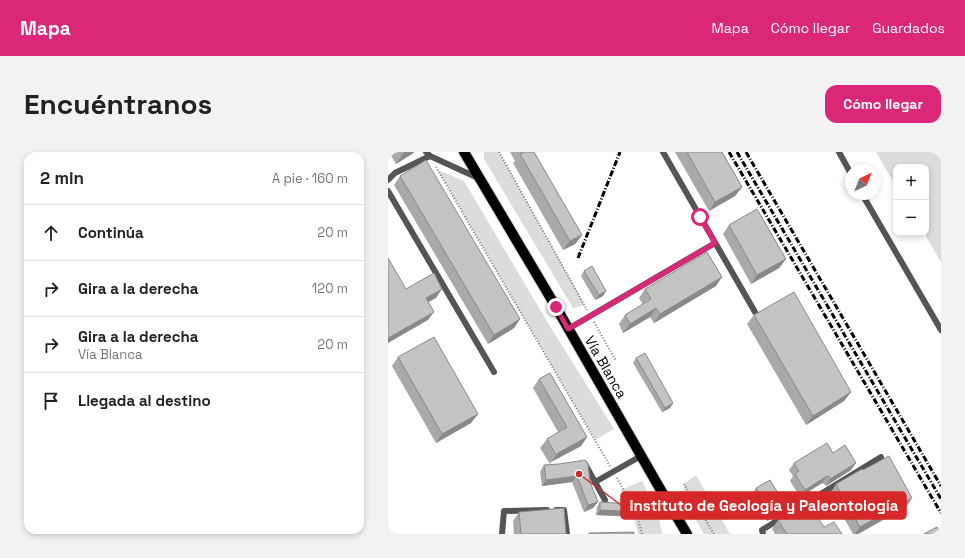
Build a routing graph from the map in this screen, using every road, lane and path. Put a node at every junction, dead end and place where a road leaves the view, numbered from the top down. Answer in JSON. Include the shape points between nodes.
{"nodes":[{"id":1,"x":464,"y":152,"type":"edge"},
{"id":2,"x":499,"y":152,"type":"edge"},
{"id":3,"x":662,"y":152,"type":"edge"},
{"id":4,"x":839,"y":152,"type":"edge"},
{"id":5,"x":428,"y":154,"type":"edge"},
{"id":6,"x":846,"y":164,"type":"edge"},
{"id":7,"x":480,"y":179,"type":"junction"},
{"id":8,"x":388,"y":180,"type":"edge"},
{"id":9,"x":388,"y":191,"type":"edge"},
{"id":10,"x":865,"y":200,"type":"edge"},
{"id":11,"x":715,"y":243,"type":"junction"},
{"id":12,"x":756,"y":312,"type":"edge"},
{"id":13,"x":591,"y":316,"type":"junction"},
{"id":14,"x":568,"y":329,"type":"junction"},
{"id":15,"x":941,"y":330,"type":"edge"},
{"id":16,"x":616,"y":362,"type":"dead end"},
{"id":17,"x":494,"y":372,"type":"dead end"},
{"id":18,"x":641,"y":456,"type":"junction"},
{"id":19,"x":881,"y":457,"type":"dead end"},
{"id":20,"x":576,"y":462,"type":"edge"},
{"id":21,"x":614,"y":472,"type":"junction"},
{"id":22,"x":594,"y":482,"type":"junction"},
{"id":23,"x":684,"y":484,"type":"dead end"},
{"id":24,"x":605,"y":500,"type":"dead end"},
{"id":25,"x":678,"y":519,"type":"junction"},
{"id":26,"x":502,"y":534,"type":"edge"},
{"id":27,"x":567,"y":534,"type":"edge"},
{"id":28,"x":642,"y":534,"type":"edge"},
{"id":29,"x":678,"y":534,"type":"edge"},
{"id":30,"x":687,"y":534,"type":"edge"},
{"id":31,"x":714,"y":534,"type":"edge"},
{"id":32,"x":763,"y":534,"type":"edge"}],
"edges":[{"from":1,"to":7,"type":"main road","name":"Vía Blanca"},
{"from":2,"to":13,"type":"path"},
{"from":3,"to":11,"type":"lane"},
{"from":4,"to":6,"type":"lane"},
{"from":5,"to":7,"type":"lane"},
{"from":5,"to":8,"type":"lane","via":[[395,173]]},
{"from":5,"to":21,"type":"path"},
{"from":7,"to":14,"type":"main road","name":"Vía Blanca"},
{"from":9,"to":17,"type":"lane"},
{"from":10,"to":15,"type":"lane"},
{"from":11,"to":12,"type":"lane"},
{"from":11,"to":13,"type":"lane"},
{"from":13,"to":14,"type":"lane"},
{"from":13,"to":16,"type":"path"},
{"from":14,"to":18,"type":"main road","name":"Vía Blanca"},
{"from":18,"to":21,"type":"lane"},
{"from":18,"to":25,"type":"main road","name":"Vía Blanca"},
{"from":19,"to":32,"type":"lane","via":[[762,530]]},
{"from":20,"to":22,"type":"lane","via":[[583,461]]},
{"from":21,"to":22,"type":"lane"},
{"from":21,"to":28,"type":"path","via":[[628,497]]},
{"from":22,"to":24,"type":"lane"},
{"from":23,"to":31,"type":"path"},
{"from":25,"to":29,"type":"main road"},
{"from":25,"to":30,"type":"main road","name":"Vía Blanca"},
{"from":26,"to":27,"type":"lane","via":[[504,511],[564,510]]}]}
